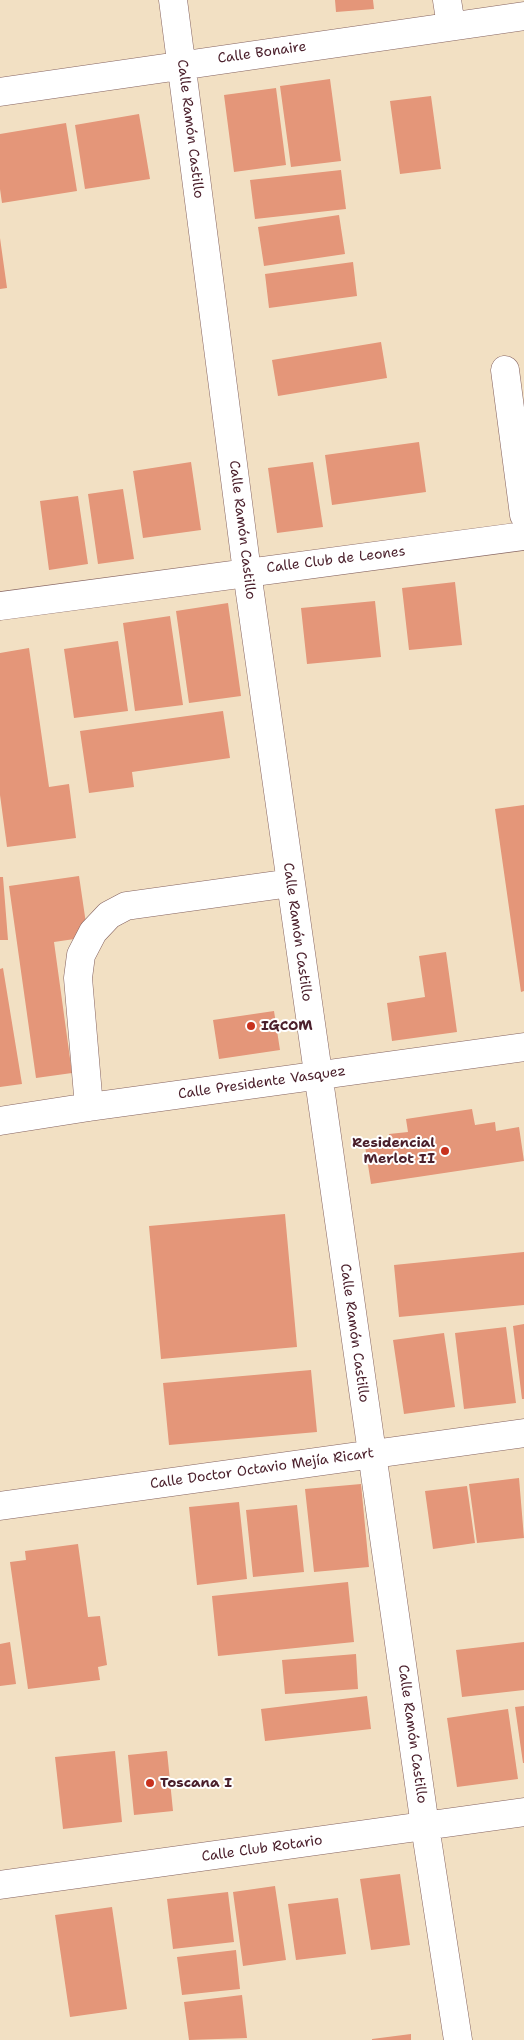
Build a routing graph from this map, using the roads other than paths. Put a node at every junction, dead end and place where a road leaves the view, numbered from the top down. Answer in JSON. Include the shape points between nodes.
{"nodes":[{"id":1,"x":174,"y":0,"type":"edge"},
{"id":2,"x":447,"y":0,"type":"edge"},
{"id":3,"x":524,"y":16,"type":"edge"},
{"id":4,"x":451,"y":26,"type":"junction"},
{"id":5,"x":182,"y":64,"type":"junction"},
{"id":6,"x":0,"y":92,"type":"edge"},
{"id":7,"x":504,"y":370,"type":"dead end"},
{"id":8,"x":524,"y":515,"type":"edge"},
{"id":9,"x":524,"y":536,"type":"edge"},
{"id":10,"x":248,"y":572,"type":"junction"},
{"id":11,"x":0,"y":606,"type":"edge"},
{"id":12,"x":290,"y":883,"type":"junction"},
{"id":13,"x":524,"y":1047,"type":"edge"},
{"id":14,"x":318,"y":1076,"type":"junction"},
{"id":15,"x":88,"y":1107,"type":"junction"},
{"id":16,"x":0,"y":1121,"type":"edge"},
{"id":17,"x":524,"y":1433,"type":"edge"},
{"id":18,"x":371,"y":1454,"type":"junction"},
{"id":19,"x":0,"y":1506,"type":"edge"},
{"id":20,"x":524,"y":1812,"type":"edge"},
{"id":21,"x":425,"y":1826,"type":"junction"},
{"id":22,"x":0,"y":1885,"type":"edge"},
{"id":23,"x":458,"y":2040,"type":"edge"}],
"edges":[{"from":1,"to":5,"type":"street","name":"Calle Ramón Castillo"},
{"from":2,"to":4,"type":"street"},
{"from":3,"to":4,"type":"street","name":"Calle Bonaire"},
{"from":4,"to":5,"type":"street","name":"Calle Bonaire"},
{"from":5,"to":6,"type":"street","name":"Calle Bonaire"},
{"from":5,"to":10,"type":"street","name":"Calle Ramón Castillo"},
{"from":7,"to":8,"type":"street"},
{"from":9,"to":10,"type":"street","name":"Calle Club de Leones"},
{"from":10,"to":11,"type":"street","name":"Calle Club de Leones"},
{"from":10,"to":12,"type":"street","name":"Calle Ramón Castillo"},
{"from":12,"to":14,"type":"street","name":"Calle Ramón Castillo"},
{"from":12,"to":15,"type":"street","via":[[126,906],[109,916],[93,932],[81,955],[78,978]]},
{"from":13,"to":14,"type":"street","name":"Calle Presidente Vasquez"},
{"from":14,"to":15,"type":"street","name":"Calle Presidente Vasquez"},
{"from":14,"to":18,"type":"street","name":"Calle Ramón Castillo"},
{"from":15,"to":16,"type":"street","name":"Calle Presidente Vasquez"},
{"from":17,"to":18,"type":"street","name":"Calle Doctor Octavio Mejía Ricart"},
{"from":18,"to":19,"type":"street","name":"Calle Doctor Octavio Mejía Ricart"},
{"from":18,"to":21,"type":"street","name":"Calle Ramón Castillo"},
{"from":20,"to":21,"type":"street","name":"Calle Club Rotario"},
{"from":21,"to":22,"type":"street","name":"Calle Club Rotario"},
{"from":21,"to":23,"type":"street","name":"Calle Ramón Castillo"}]}
